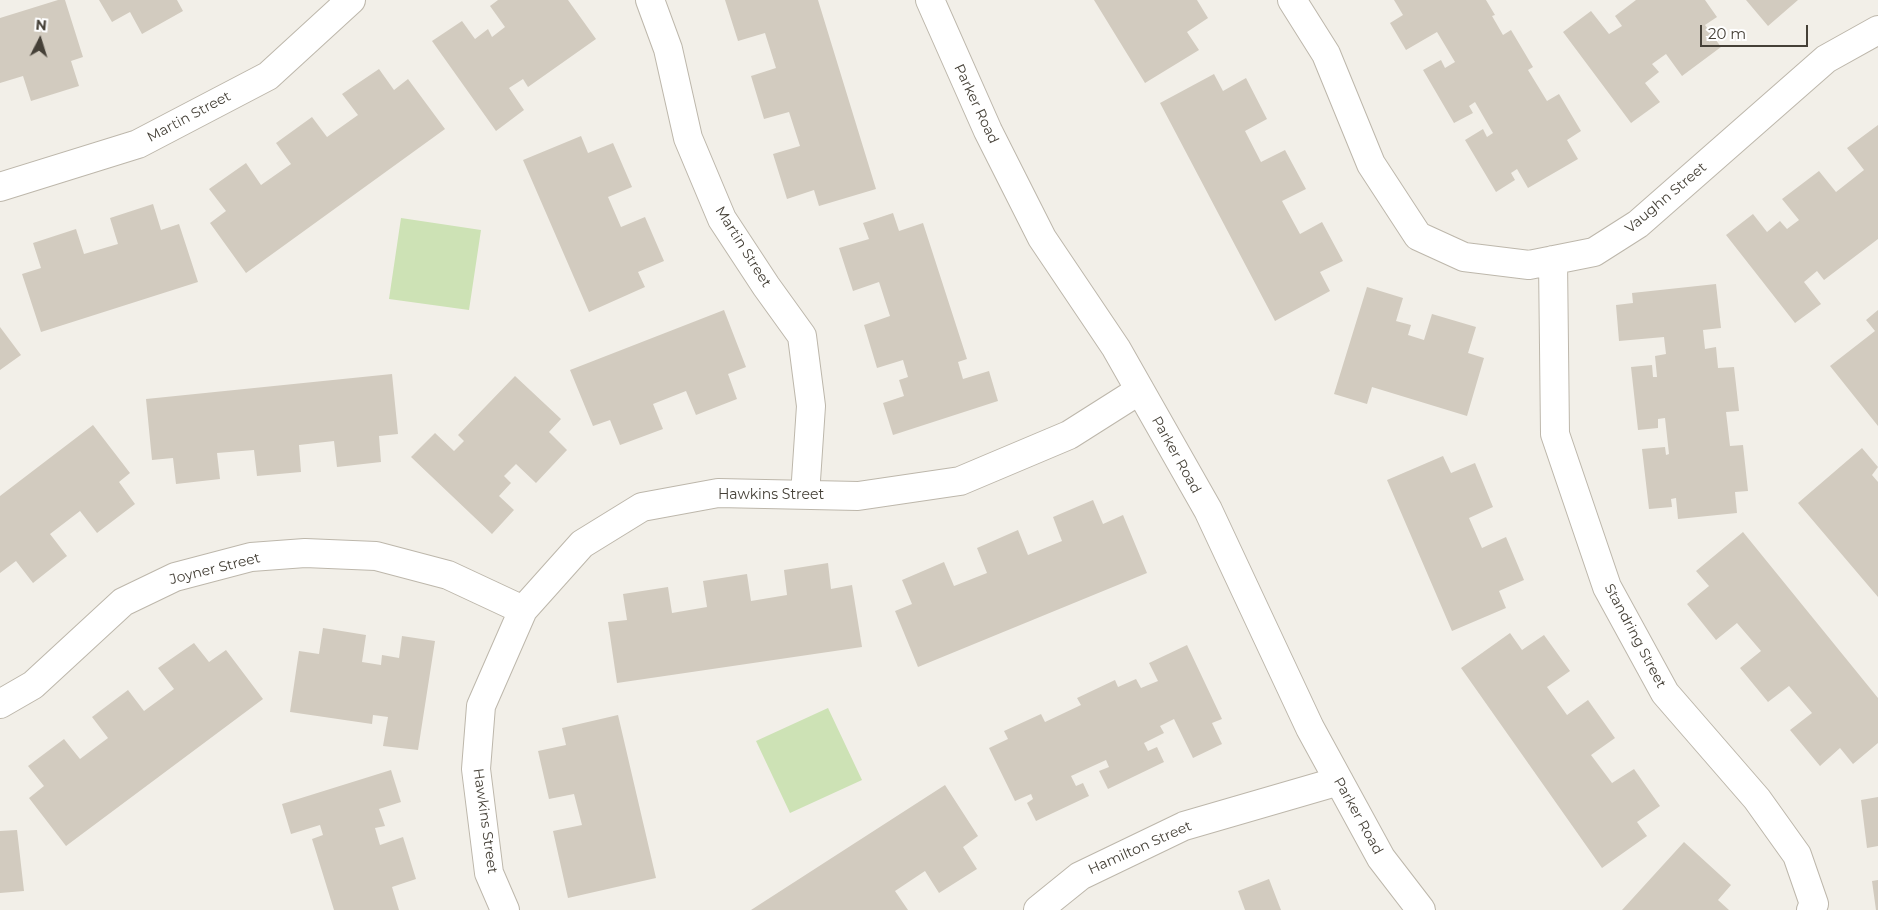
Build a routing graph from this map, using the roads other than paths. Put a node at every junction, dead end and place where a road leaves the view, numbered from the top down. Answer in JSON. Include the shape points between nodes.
{"nodes":[{"id":1,"x":351,"y":0,"type":"edge"},
{"id":2,"x":650,"y":0,"type":"edge"},
{"id":3,"x":930,"y":0,"type":"edge"},
{"id":4,"x":1292,"y":0,"type":"edge"},
{"id":5,"x":1878,"y":30,"type":"edge"},
{"id":6,"x":0,"y":187,"type":"edge"},
{"id":7,"x":1553,"y":260,"type":"junction"},
{"id":8,"x":1140,"y":390,"type":"junction"},
{"id":9,"x":805,"y":495,"type":"junction"},
{"id":10,"x":522,"y":610,"type":"junction"},
{"id":11,"x":0,"y":704,"type":"edge"},
{"id":12,"x":1339,"y":780,"type":"junction"},
{"id":13,"x":505,"y":910,"type":"edge"},
{"id":14,"x":1038,"y":910,"type":"edge"},
{"id":15,"x":1421,"y":910,"type":"edge"},
{"id":16,"x":1811,"y":910,"type":"edge"}],
"edges":[{"from":1,"to":6,"type":"street","name":"Martin Street","via":[[268,76],[138,144]]},
{"from":2,"to":9,"type":"street","name":"Martin Street","via":[[668,49],[688,138],[722,219],[802,336],[810,406]]},
{"from":3,"to":8,"type":"street","name":"Parker Road","via":[[988,131],[1042,238],[1116,348]]},
{"from":4,"to":7,"type":"street","name":"Vaughn Street","via":[[1326,54],[1372,164],[1418,236],[1464,257],[1529,265]]},
{"from":5,"to":7,"type":"street","name":"Vaughn Street","via":[[1826,59],[1638,224],[1594,252]]},
{"from":7,"to":16,"type":"street","name":"Standring Street","via":[[1555,434],[1607,587],[1665,693],[1757,798],[1797,856],[1814,904]]},
{"from":8,"to":9,"type":"street","name":"Hawkins Street","via":[[1069,435],[960,481],[858,496]]},
{"from":8,"to":12,"type":"street","name":"Parker Road","via":[[1208,510],[1310,728]]},
{"from":9,"to":10,"type":"street","name":"Hawkins Street","via":[[718,493],[642,508],[582,544]]},
{"from":10,"to":11,"type":"street","name":"Joyner Street","via":[[448,575],[376,556],[305,552],[252,558],[175,576],[123,602],[33,685]]},
{"from":10,"to":13,"type":"street","name":"Hawkins Street","via":[[481,706],[476,769],[490,873]]},
{"from":12,"to":14,"type":"street","name":"Hamilton Street","via":[[1184,826],[1080,876]]},
{"from":12,"to":15,"type":"street","name":"Parker Road","via":[[1381,858]]}]}
